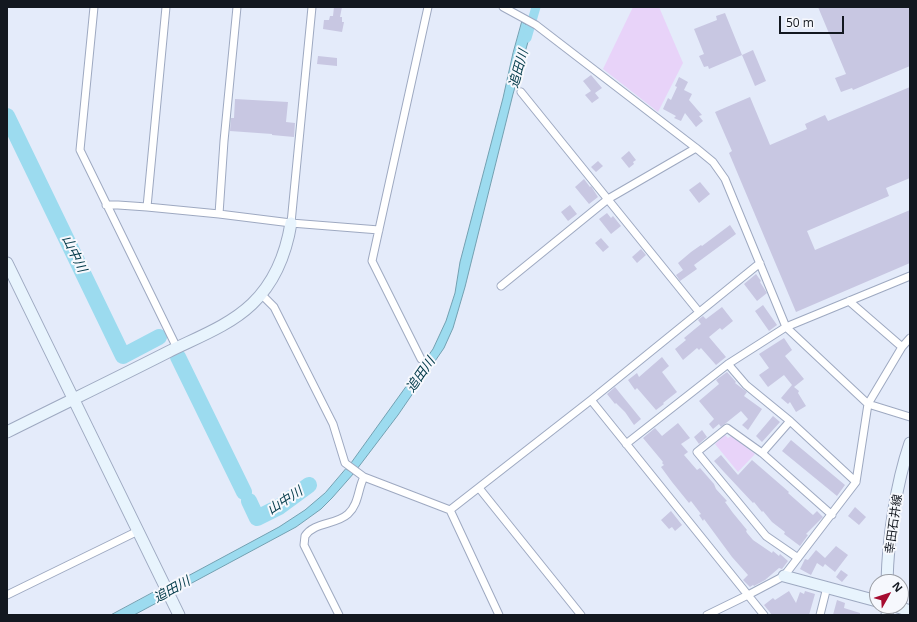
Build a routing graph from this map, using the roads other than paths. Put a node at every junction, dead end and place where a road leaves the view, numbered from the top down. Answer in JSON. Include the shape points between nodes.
{"nodes":[{"id":1,"x":94,"y":7,"type":"edge"},
{"id":2,"x":166,"y":7,"type":"edge"},
{"id":3,"x":237,"y":7,"type":"edge"},
{"id":4,"x":312,"y":7,"type":"edge"},
{"id":5,"x":428,"y":7,"type":"edge"},
{"id":6,"x":503,"y":7,"type":"edge"},
{"id":7,"x":521,"y":92,"type":"dead end"},
{"id":8,"x":696,"y":148,"type":"junction"},
{"id":9,"x":608,"y":199,"type":"junction"},
{"id":10,"x":106,"y":205,"type":"junction"},
{"id":11,"x":147,"y":207,"type":"junction"},
{"id":12,"x":219,"y":214,"type":"junction"},
{"id":13,"x":290,"y":223,"type":"junction"},
{"id":14,"x":379,"y":230,"type":"junction"},
{"id":15,"x":760,"y":263,"type":"junction"},
{"id":16,"x":8,"y":266,"type":"edge"},
{"id":17,"x":910,"y":276,"type":"edge"},
{"id":18,"x":501,"y":286,"type":"dead end"},
{"id":19,"x":261,"y":294,"type":"junction"},
{"id":20,"x":849,"y":301,"type":"junction"},
{"id":21,"x":699,"y":312,"type":"junction"},
{"id":22,"x":786,"y":327,"type":"junction"},
{"id":23,"x":910,"y":338,"type":"edge"},
{"id":24,"x":902,"y":347,"type":"junction"},
{"id":25,"x":177,"y":348,"type":"junction"},
{"id":26,"x":421,"y":360,"type":"dead end"},
{"id":27,"x":728,"y":364,"type":"junction"},
{"id":28,"x":74,"y":400,"type":"junction"},
{"id":29,"x":591,"y":400,"type":"junction"},
{"id":30,"x":868,"y":404,"type":"junction"},
{"id":31,"x":910,"y":417,"type":"edge"},
{"id":32,"x":790,"y":421,"type":"junction"},
{"id":33,"x":7,"y":432,"type":"edge"},
{"id":34,"x":910,"y":443,"type":"edge"},
{"id":35,"x":626,"y":444,"type":"junction"},
{"id":36,"x":762,"y":453,"type":"junction"},
{"id":37,"x":364,"y":477,"type":"junction"},
{"id":38,"x":856,"y":482,"type":"junction"},
{"id":39,"x":479,"y":488,"type":"junction"},
{"id":40,"x":450,"y":510,"type":"junction"},
{"id":41,"x":832,"y":514,"type":"junction"},
{"id":42,"x":138,"y":531,"type":"junction"},
{"id":43,"x":798,"y":558,"type":"junction"},
{"id":44,"x":888,"y":574,"type":"edge"},
{"id":45,"x":784,"y":576,"type":"junction"},
{"id":46,"x":827,"y":587,"type":"junction"},
{"id":47,"x":7,"y":595,"type":"edge"},
{"id":48,"x":748,"y":595,"type":"junction"},
{"id":49,"x":869,"y":599,"type":"edge"},
{"id":50,"x":178,"y":615,"type":"edge"},
{"id":51,"x":339,"y":615,"type":"edge"},
{"id":52,"x":499,"y":615,"type":"edge"},
{"id":53,"x":581,"y":615,"type":"edge"},
{"id":54,"x":707,"y":615,"type":"edge"},
{"id":55,"x":764,"y":615,"type":"edge"},
{"id":56,"x":820,"y":615,"type":"edge"}],
"edges":[{"from":1,"to":10,"type":"street","via":[[80,150]]},
{"from":2,"to":11,"type":"street"},
{"from":3,"to":12,"type":"street"},
{"from":4,"to":13,"type":"street"},
{"from":5,"to":14,"type":"street"},
{"from":6,"to":8,"type":"street","via":[[532,23]]},
{"from":7,"to":9,"type":"street"},
{"from":8,"to":9,"type":"street"},
{"from":8,"to":15,"type":"street","via":[[713,162],[725,179]]},
{"from":9,"to":18,"type":"street"},
{"from":9,"to":21,"type":"street"},
{"from":10,"to":11,"type":"street"},
{"from":10,"to":25,"type":"street"},
{"from":11,"to":12,"type":"street"},
{"from":12,"to":13,"type":"street"},
{"from":13,"to":14,"type":"street"},
{"from":13,"to":19,"type":"street","via":[[280,264]]},
{"from":14,"to":26,"type":"street","via":[[373,263]]},
{"from":15,"to":21,"type":"street"},
{"from":15,"to":22,"type":"street"},
{"from":16,"to":28,"type":"street"},
{"from":17,"to":20,"type":"street"},
{"from":19,"to":25,"type":"street","via":[[234,318]]},
{"from":19,"to":37,"type":"street","via":[[274,307],[333,424],[345,463]]},
{"from":20,"to":22,"type":"street"},
{"from":20,"to":24,"type":"street"},
{"from":21,"to":29,"type":"street"},
{"from":22,"to":27,"type":"street"},
{"from":22,"to":30,"type":"street"},
{"from":23,"to":24,"type":"street"},
{"from":24,"to":30,"type":"street"},
{"from":25,"to":28,"type":"street"},
{"from":27,"to":32,"type":"street","via":[[746,385]]},
{"from":27,"to":35,"type":"street"},
{"from":28,"to":33,"type":"street"},
{"from":28,"to":42,"type":"street"},
{"from":29,"to":35,"type":"street"},
{"from":29,"to":39,"type":"street"},
{"from":30,"to":31,"type":"street"},
{"from":30,"to":38,"type":"street"},
{"from":32,"to":36,"type":"street"},
{"from":32,"to":38,"type":"street"},
{"from":34,"to":44,"type":"street","name":"幸田石井線","via":[[892,526]]},
{"from":35,"to":48,"type":"street"},
{"from":36,"to":41,"type":"street"},
{"from":36,"to":43,"type":"street","via":[[727,428],[697,452],[766,536]]},
{"from":37,"to":40,"type":"street"},
{"from":37,"to":51,"type":"street","via":[[349,514],[309,531],[304,541]]},
{"from":38,"to":41,"type":"street"},
{"from":39,"to":40,"type":"street"},
{"from":39,"to":53,"type":"street"},
{"from":40,"to":52,"type":"street"},
{"from":41,"to":43,"type":"street"},
{"from":42,"to":47,"type":"street"},
{"from":42,"to":50,"type":"street"},
{"from":43,"to":45,"type":"street"},
{"from":45,"to":46,"type":"street"},
{"from":45,"to":48,"type":"street"},
{"from":46,"to":49,"type":"street"},
{"from":46,"to":56,"type":"street"},
{"from":48,"to":54,"type":"street"},
{"from":48,"to":55,"type":"street"}]}
